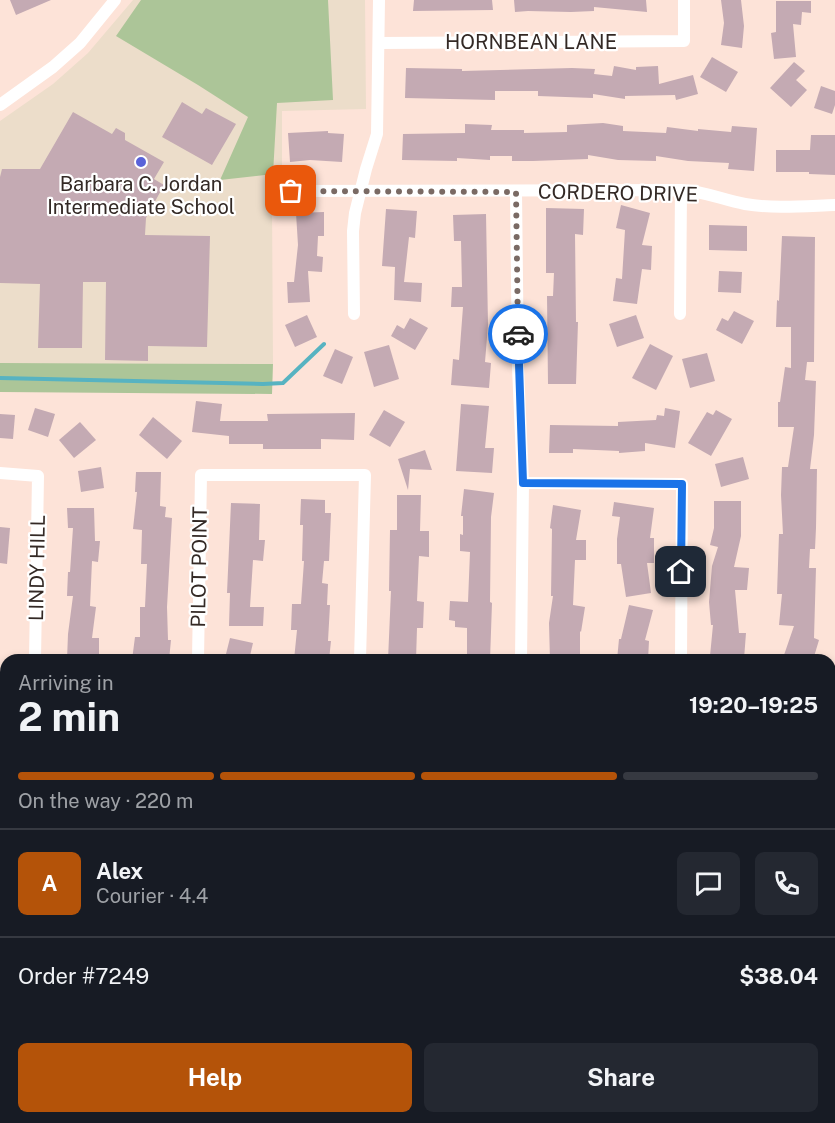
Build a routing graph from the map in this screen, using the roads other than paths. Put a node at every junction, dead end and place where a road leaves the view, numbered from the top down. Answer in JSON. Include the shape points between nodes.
{"nodes":[{"id":1,"x":115,"y":0,"type":"edge"},
{"id":2,"x":379,"y":0,"type":"edge"},
{"id":3,"x":684,"y":0,"type":"edge"},
{"id":4,"x":379,"y":43,"type":"junction"},
{"id":5,"x":0,"y":105,"type":"edge"},
{"id":6,"x":681,"y":190,"type":"junction"},
{"id":7,"x":291,"y":191,"type":"dead end"},
{"id":8,"x":360,"y":192,"type":"junction"},
{"id":9,"x":516,"y":192,"type":"junction"},
{"id":10,"x":835,"y":205,"type":"edge"},
{"id":11,"x":354,"y":314,"type":"dead end"},
{"id":12,"x":680,"y":314,"type":"dead end"},
{"id":13,"x":0,"y":473,"type":"edge"},
{"id":14,"x":523,"y":483,"type":"junction"},
{"id":15,"x":35,"y":654,"type":"edge"},
{"id":16,"x":198,"y":654,"type":"edge"},
{"id":17,"x":360,"y":654,"type":"edge"},
{"id":18,"x":521,"y":654,"type":"edge"},
{"id":19,"x":681,"y":654,"type":"edge"}],
"edges":[{"from":1,"to":5,"type":"street","via":[[80,43]]},
{"from":2,"to":4,"type":"street"},
{"from":3,"to":4,"type":"street","name":"HORNBEAN LANE","via":[[684,41]]},
{"from":4,"to":8,"type":"street","via":[[377,134]]},
{"from":6,"to":9,"type":"street","name":"CORDERO DRIVE"},
{"from":6,"to":10,"type":"street","name":"CORDERO DRIVE","via":[[763,206]]},
{"from":6,"to":12,"type":"street"},
{"from":7,"to":8,"type":"street","name":"CORDERO DRIVE"},
{"from":8,"to":9,"type":"street","name":"CORDERO DRIVE"},
{"from":8,"to":11,"type":"street","via":[[353,231]]},
{"from":9,"to":14,"type":"street"},
{"from":13,"to":15,"type":"street","name":"LINDY HILL","via":[[38,476]]},
{"from":14,"to":18,"type":"street"},
{"from":14,"to":19,"type":"street","via":[[682,484]]},
{"from":16,"to":17,"type":"street","name":"PILOT POINT","via":[[201,475],[365,474]]}]}
